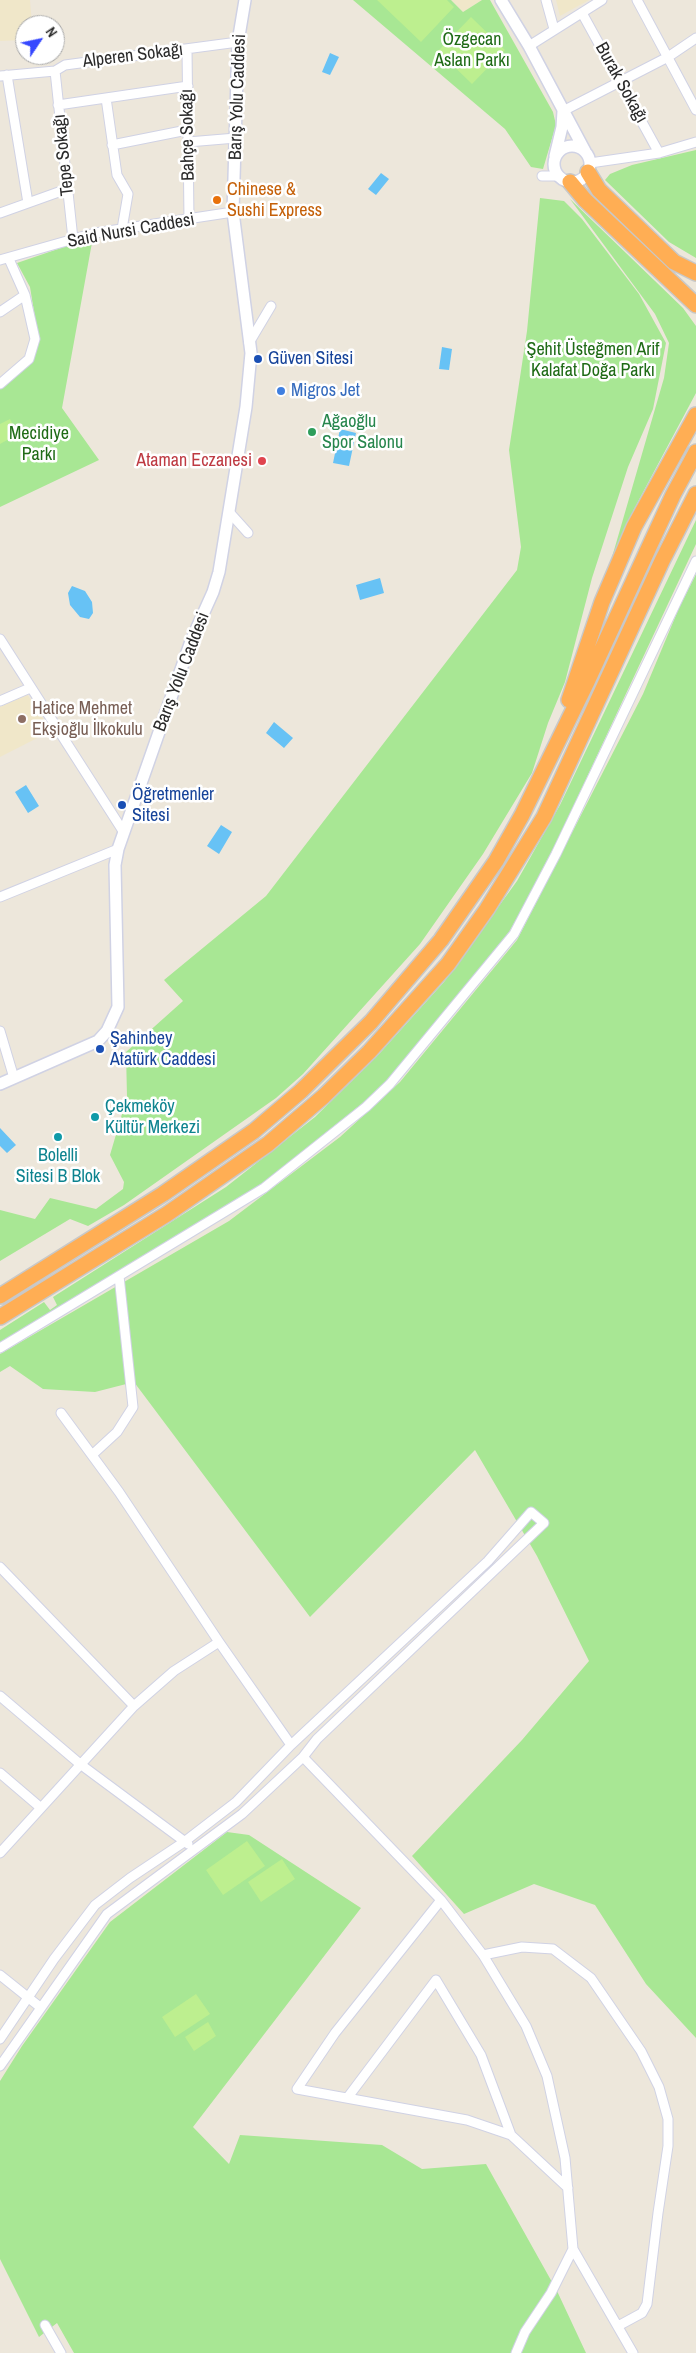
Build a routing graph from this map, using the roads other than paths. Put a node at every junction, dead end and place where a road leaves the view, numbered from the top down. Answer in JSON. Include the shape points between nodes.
{"nodes":[{"id":1,"x":245,"y":0,"type":"edge"},
{"id":2,"x":502,"y":0,"type":"edge"},
{"id":3,"x":546,"y":0,"type":"edge"},
{"id":4,"x":602,"y":0,"type":"edge"},
{"id":5,"x":637,"y":0,"type":"edge"},
{"id":6,"x":582,"y":13,"type":"junction"},
{"id":7,"x":554,"y":29,"type":"junction"},
{"id":8,"x":696,"y":38,"type":"edge"},
{"id":9,"x":238,"y":42,"type":"junction"},
{"id":10,"x":529,"y":46,"type":"junction"},
{"id":11,"x":187,"y":50,"type":"junction"},
{"id":12,"x":668,"y":57,"type":"junction"},
{"id":13,"x":55,"y":72,"type":"junction"},
{"id":14,"x":4,"y":76,"type":"edge"},
{"id":15,"x":622,"y":82,"type":"junction"},
{"id":16,"x":188,"y":86,"type":"junction"},
{"id":17,"x":106,"y":98,"type":"junction"},
{"id":18,"x":58,"y":105,"type":"junction"},
{"id":19,"x":696,"y":110,"type":"edge"},
{"id":20,"x":563,"y":111,"type":"junction"},
{"id":21,"x":187,"y":130,"type":"junction"},
{"id":22,"x":236,"y":138,"type":"junction"},
{"id":23,"x":188,"y":142,"type":"junction"},
{"id":24,"x":696,"y":142,"type":"edge"},
{"id":25,"x":112,"y":145,"type":"junction"},
{"id":26,"x":585,"y":150,"type":"junction"},
{"id":27,"x":659,"y":153,"type":"junction"},
{"id":28,"x":554,"y":158,"type":"junction"},
{"id":29,"x":589,"y":168,"type":"junction"},
{"id":30,"x":542,"y":176,"type":"dead end"},
{"id":31,"x":564,"y":179,"type":"junction"},
{"id":32,"x":67,"y":189,"type":"junction"},
{"id":33,"x":28,"y":203,"type":"junction"},
{"id":34,"x":233,"y":212,"type":"junction"},
{"id":35,"x":0,"y":213,"type":"edge"},
{"id":36,"x":189,"y":220,"type":"junction"},
{"id":37,"x":122,"y":230,"type":"junction"},
{"id":38,"x":73,"y":239,"type":"junction"},
{"id":39,"x":4,"y":260,"type":"edge"},
{"id":40,"x":649,"y":261,"type":"junction"},
{"id":41,"x":674,"y":262,"type":"junction"},
{"id":42,"x":696,"y":273,"type":"edge"},
{"id":43,"x":696,"y":286,"type":"edge"},
{"id":44,"x":25,"y":295,"type":"junction"},
{"id":45,"x":696,"y":305,"type":"edge"},
{"id":46,"x":271,"y":306,"type":"dead end"},
{"id":47,"x":0,"y":312,"type":"edge"},
{"id":48,"x":696,"y":312,"type":"edge"},
{"id":49,"x":249,"y":342,"type":"junction"},
{"id":50,"x":0,"y":384,"type":"edge"},
{"id":51,"x":696,"y":415,"type":"edge"},
{"id":52,"x":696,"y":452,"type":"edge"},
{"id":53,"x":696,"y":494,"type":"edge"},
{"id":54,"x":230,"y":513,"type":"junction"},
{"id":55,"x":248,"y":534,"type":"dead end"},
{"id":56,"x":696,"y":561,"type":"edge"},
{"id":57,"x":0,"y":639,"type":"edge"},
{"id":58,"x":30,"y":688,"type":"junction"},
{"id":59,"x":0,"y":701,"type":"edge"},
{"id":60,"x":546,"y":764,"type":"junction"},
{"id":61,"x":123,"y":831,"type":"junction"},
{"id":62,"x":118,"y":849,"type":"junction"},
{"id":63,"x":0,"y":897,"type":"edge"},
{"id":64,"x":0,"y":1031,"type":"edge"},
{"id":65,"x":14,"y":1078,"type":"junction"},
{"id":66,"x":0,"y":1084,"type":"edge"},
{"id":67,"x":120,"y":1276,"type":"junction"},
{"id":68,"x":0,"y":1296,"type":"edge"},
{"id":69,"x":0,"y":1317,"type":"edge"},
{"id":70,"x":0,"y":1348,"type":"edge"},
{"id":71,"x":61,"y":1413,"type":"dead end"},
{"id":72,"x":92,"y":1455,"type":"junction"},
{"id":73,"x":0,"y":1566,"type":"edge"},
{"id":74,"x":219,"y":1642,"type":"junction"},
{"id":75,"x":0,"y":1696,"type":"edge"},
{"id":76,"x":134,"y":1706,"type":"junction"},
{"id":77,"x":291,"y":1745,"type":"junction"},
{"id":78,"x":303,"y":1757,"type":"junction"},
{"id":79,"x":80,"y":1764,"type":"junction"},
{"id":80,"x":0,"y":1773,"type":"edge"},
{"id":81,"x":41,"y":1808,"type":"junction"},
{"id":82,"x":184,"y":1842,"type":"junction"},
{"id":83,"x":194,"y":1850,"type":"junction"},
{"id":84,"x":0,"y":1853,"type":"edge"},
{"id":85,"x":441,"y":1900,"type":"junction"},
{"id":86,"x":483,"y":1955,"type":"junction"},
{"id":87,"x":0,"y":1975,"type":"edge"},
{"id":88,"x":28,"y":1998,"type":"junction"},
{"id":89,"x":40,"y":2007,"type":"junction"},
{"id":90,"x":0,"y":2039,"type":"edge"},
{"id":91,"x":0,"y":2066,"type":"edge"},
{"id":92,"x":348,"y":2098,"type":"junction"},
{"id":93,"x":511,"y":2135,"type":"junction"},
{"id":94,"x":568,"y":2188,"type":"junction"},
{"id":95,"x":573,"y":2249,"type":"junction"},
{"id":96,"x":45,"y":2325,"type":"dead end"},
{"id":97,"x":618,"y":2326,"type":"junction"},
{"id":98,"x":61,"y":2353,"type":"edge"},
{"id":99,"x":516,"y":2353,"type":"edge"},
{"id":100,"x":633,"y":2353,"type":"edge"}],
"edges":[{"from":1,"to":9,"type":"main road","name":"Barış Yolu Caddesi"},
{"from":2,"to":10,"type":"main road"},
{"from":3,"to":7,"type":"street"},
{"from":4,"to":6,"type":"street"},
{"from":5,"to":12,"type":"street"},
{"from":6,"to":7,"type":"street"},
{"from":6,"to":15,"type":"street","name":"Burak Sokağı"},
{"from":7,"to":10,"type":"street"},
{"from":8,"to":12,"type":"street"},
{"from":9,"to":11,"type":"street","name":"Alperen Sokağı"},
{"from":9,"to":22,"type":"main road","name":"Barış Yolu Caddesi"},
{"from":10,"to":20,"type":"main road"},
{"from":11,"to":13,"type":"street","name":"Alperen Sokağı","via":[[64,65]]},
{"from":11,"to":16,"type":"street","name":"Bahçe Sokağı"},
{"from":12,"to":15,"type":"street"},
{"from":12,"to":19,"type":"street"},
{"from":13,"to":14,"type":"street","name":"Alperen Sokağı"},
{"from":13,"to":18,"type":"street","name":"Tepe Sokağı"},
{"from":14,"to":33,"type":"street"},
{"from":15,"to":20,"type":"street"},
{"from":15,"to":27,"type":"street","name":"Burak Sokağı"},
{"from":16,"to":17,"type":"street"},
{"from":16,"to":21,"type":"street","name":"Bahçe Sokağı"},
{"from":17,"to":18,"type":"street"},
{"from":17,"to":25,"type":"street"},
{"from":18,"to":32,"type":"street","name":"Tepe Sokağı"},
{"from":20,"to":26,"type":"main road"},
{"from":20,"to":28,"type":"main road"},
{"from":21,"to":23,"type":"street","name":"Bahçe Sokağı"},
{"from":21,"to":25,"type":"street"},
{"from":22,"to":23,"type":"street"},
{"from":22,"to":34,"type":"main road","name":"Barış Yolu Caddesi"},
{"from":23,"to":36,"type":"street","name":"Bahçe Sokağı"},
{"from":24,"to":27,"type":"street"},
{"from":25,"to":37,"type":"street","via":[[117,175],[128,194]]},
{"from":26,"to":28,"type":"main road","via":[[565,147]]},
{"from":26,"to":29,"type":"main road"},
{"from":27,"to":29,"type":"street"},
{"from":28,"to":31,"type":"main road","via":[[553,164]]},
{"from":29,"to":31,"type":"main road","via":[[581,180]]},
{"from":29,"to":41,"type":"highway","via":[[598,190]]},
{"from":30,"to":31,"type":"street"},
{"from":31,"to":40,"type":"highway"},
{"from":32,"to":33,"type":"street"},
{"from":32,"to":38,"type":"street","name":"Tepe Sokağı"},
{"from":33,"to":35,"type":"street"},
{"from":34,"to":36,"type":"street","name":"Said Nursi Caddesi"},
{"from":34,"to":49,"type":"main road","name":"Barış Yolu Caddesi"},
{"from":36,"to":37,"type":"street","name":"Said Nursi Caddesi"},
{"from":37,"to":38,"type":"street","name":"Said Nursi Caddesi"},
{"from":38,"to":39,"type":"street","name":"Said Nursi Caddesi"},
{"from":39,"to":44,"type":"street"},
{"from":40,"to":45,"type":"highway"},
{"from":40,"to":48,"type":"highway"},
{"from":41,"to":42,"type":"highway"},
{"from":41,"to":43,"type":"highway"},
{"from":44,"to":47,"type":"street"},
{"from":44,"to":50,"type":"street","via":[[35,339],[29,359]]},
{"from":46,"to":49,"type":"street"},
{"from":49,"to":54,"type":"main road","name":"Barış Yolu Caddesi","via":[[246,407]]},
{"from":51,"to":60,"type":"highway","via":[[630,535],[602,602]]},
{"from":52,"to":60,"type":"highway"},
{"from":53,"to":69,"type":"highway","via":[[544,817],[448,964],[369,1052],[268,1144],[166,1214]]},
{"from":54,"to":55,"type":"street"},
{"from":54,"to":61,"type":"main road","name":"Barış Yolu Caddesi","via":[[213,592]]},
{"from":56,"to":67,"type":"street","via":[[556,854],[514,934],[390,1084],[366,1107],[264,1188]]},
{"from":57,"to":58,"type":"street"},
{"from":58,"to":59,"type":"street"},
{"from":58,"to":61,"type":"street"},
{"from":60,"to":68,"type":"highway","via":[[496,861],[441,940],[372,1022],[301,1091],[215,1160]]},
{"from":61,"to":62,"type":"main road","name":"Barış Yolu Caddesi"},
{"from":62,"to":63,"type":"street"},
{"from":62,"to":65,"type":"main road","name":"Barış Yolu Caddesi","via":[[115,865],[118,1007],[107,1031],[98,1041]]},
{"from":64,"to":65,"type":"street"},
{"from":65,"to":66,"type":"main road"},
{"from":67,"to":70,"type":"street"},
{"from":67,"to":72,"type":"street","via":[[133,1407],[118,1432]]},
{"from":71,"to":72,"type":"street"},
{"from":72,"to":74,"type":"street"},
{"from":73,"to":76,"type":"street"},
{"from":74,"to":76,"type":"street","via":[[174,1671]]},
{"from":74,"to":77,"type":"street"},
{"from":75,"to":79,"type":"street"},
{"from":76,"to":79,"type":"street"},
{"from":77,"to":78,"type":"street","via":[[288,1749],[290,1756],[296,1760]]},
{"from":77,"to":78,"type":"street","via":[[488,1561],[531,1512],[544,1523]]},
{"from":77,"to":82,"type":"street","via":[[236,1802]]},
{"from":78,"to":83,"type":"street","via":[[242,1814]]},
{"from":78,"to":85,"type":"street"},
{"from":79,"to":81,"type":"street"},
{"from":79,"to":82,"type":"street"},
{"from":80,"to":81,"type":"street"},
{"from":81,"to":84,"type":"street"},
{"from":82,"to":83,"type":"street"},
{"from":82,"to":88,"type":"street","via":[[95,1905]]},
{"from":83,"to":89,"type":"street","via":[[107,1914]]},
{"from":85,"to":86,"type":"street"},
{"from":85,"to":92,"type":"street","via":[[335,2033],[297,2089]]},
{"from":86,"to":94,"type":"street","via":[[526,2026],[547,2076]]},
{"from":86,"to":97,"type":"street","via":[[522,1947],[554,1949],[591,1978],[641,2051],[659,2087],[668,2119],[668,2146],[647,2304],[642,2313]]},
{"from":87,"to":88,"type":"street"},
{"from":88,"to":89,"type":"street"},
{"from":88,"to":90,"type":"street"},
{"from":89,"to":91,"type":"street"},
{"from":92,"to":93,"type":"street","via":[[467,2120]]},
{"from":92,"to":93,"type":"street","via":[[436,1980],[481,2055]]},
{"from":93,"to":94,"type":"street"},
{"from":94,"to":95,"type":"street"},
{"from":95,"to":97,"type":"street"},
{"from":95,"to":99,"type":"street"},
{"from":96,"to":98,"type":"street"},
{"from":97,"to":100,"type":"street"}]}
